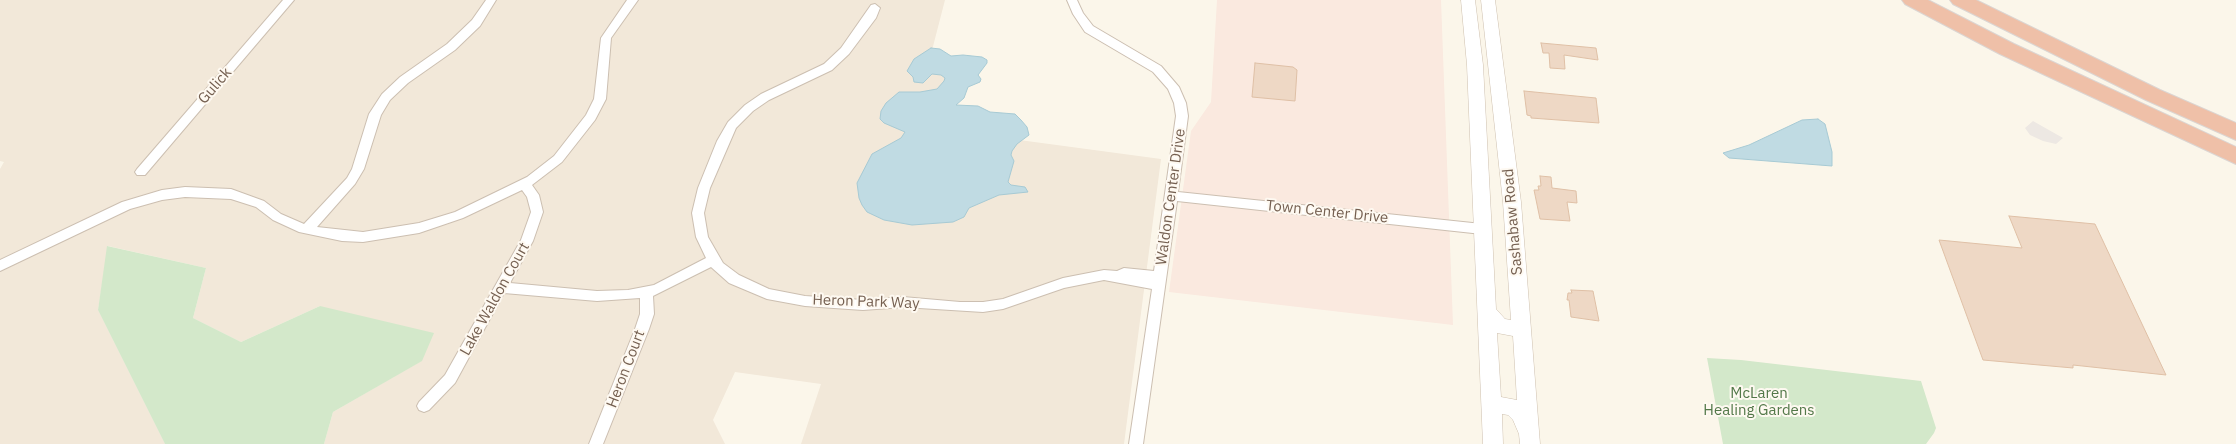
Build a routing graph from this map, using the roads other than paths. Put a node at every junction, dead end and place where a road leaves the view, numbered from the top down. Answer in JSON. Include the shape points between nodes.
{"nodes":[{"id":1,"x":289,"y":0,"type":"edge"},
{"id":2,"x":491,"y":0,"type":"edge"},
{"id":3,"x":633,"y":0,"type":"edge"},
{"id":4,"x":1072,"y":0,"type":"edge"},
{"id":5,"x":1468,"y":0,"type":"edge"},
{"id":6,"x":1488,"y":0,"type":"edge"},
{"id":7,"x":1912,"y":0,"type":"edge"},
{"id":8,"x":1960,"y":0,"type":"edge"},
{"id":9,"x":875,"y":8,"type":"dead end"},
{"id":10,"x":1470,"y":21,"type":"junction"},
{"id":11,"x":1490,"y":22,"type":"junction"},
{"id":12,"x":1478,"y":124,"type":"junction"},
{"id":13,"x":1504,"y":130,"type":"junction"},
{"id":14,"x":2236,"y":132,"type":"edge"},
{"id":15,"x":2236,"y":156,"type":"edge"},
{"id":16,"x":141,"y":172,"type":"dead end"},
{"id":17,"x":524,"y":183,"type":"junction"},
{"id":18,"x":1171,"y":196,"type":"junction"},
{"id":19,"x":307,"y":229,"type":"junction"},
{"id":20,"x":1482,"y":229,"type":"junction"},
{"id":21,"x":714,"y":260,"type":"junction"},
{"id":22,"x":0,"y":266,"type":"edge"},
{"id":23,"x":1158,"y":281,"type":"junction"},
{"id":24,"x":502,"y":288,"type":"junction"},
{"id":25,"x":646,"y":291,"type":"junction"},
{"id":26,"x":1486,"y":310,"type":"junction"},
{"id":27,"x":1521,"y":329,"type":"junction"},
{"id":28,"x":424,"y":406,"type":"dead end"},
{"id":29,"x":1491,"y":408,"type":"junction"},
{"id":30,"x":1529,"y":438,"type":"edge"},
{"id":31,"x":596,"y":444,"type":"edge"},
{"id":32,"x":1136,"y":444,"type":"edge"},
{"id":33,"x":1493,"y":444,"type":"edge"}],
"edges":[{"from":1,"to":16,"type":"street","name":"Gulick"},
{"from":2,"to":19,"type":"street","via":[[476,23],[451,47],[386,97],[375,114],[358,169],[351,181]]},
{"from":3,"to":17,"type":"street","via":[[606,38],[600,99],[591,116],[558,159]]},
{"from":4,"to":18,"type":"street","name":"Waldon Center Drive","via":[[1089,29],[1157,69],[1172,87],[1182,116]]},
{"from":5,"to":10,"type":"main road","name":"Sashabaw Road"},
{"from":6,"to":11,"type":"main road","name":"Sashabaw Road"},
{"from":7,"to":15,"type":"highway","via":[[2007,49]]},
{"from":8,"to":14,"type":"highway","via":[[2152,95]]},
{"from":9,"to":21,"type":"street","name":"Heron Park Way","via":[[845,52],[828,66],[765,97],[732,125],[704,188],[698,213],[702,237]]},
{"from":10,"to":11,"type":"main road"},
{"from":10,"to":12,"type":"main road","name":"Sashabaw Road"},
{"from":11,"to":13,"type":"main road","name":"Sashabaw Road"},
{"from":12,"to":13,"type":"main road","via":[[1490,122]]},
{"from":12,"to":20,"type":"main road","name":"Sashabaw Road"},
{"from":13,"to":27,"type":"main road","name":"Sashabaw Road"},
{"from":17,"to":19,"type":"street","via":[[459,215],[391,234],[342,236]]},
{"from":17,"to":24,"type":"street","name":"Lake Waldon Court","via":[[533,195],[537,212],[527,241]]},
{"from":18,"to":20,"type":"street","name":"Town Center Drive"},
{"from":18,"to":23,"type":"street","name":"Waldon Center Drive"},
{"from":19,"to":22,"type":"street","via":[[277,217],[260,204],[231,194],[185,192],[126,205]]},
{"from":20,"to":26,"type":"main road","name":"Sashabaw Road"},
{"from":21,"to":23,"type":"street","name":"Heron Park Way","via":[[734,279],[767,294],[863,306],[903,302],[983,307],[1003,304],[1063,283],[1104,275],[1118,276],[1123,280]]},
{"from":21,"to":25,"type":"street","via":[[656,290]]},
{"from":23,"to":32,"type":"street","name":"Waldon Center Drive"},
{"from":24,"to":25,"type":"street","via":[[597,296]]},
{"from":24,"to":28,"type":"street","name":"Lake Waldon Court","via":[[450,379]]},
{"from":25,"to":31,"type":"street","name":"Heron Court","via":[[647,314]]},
{"from":26,"to":27,"type":"main road","via":[[1500,326]]},
{"from":26,"to":29,"type":"main road","name":"Sashabaw Road"},
{"from":27,"to":30,"type":"main road","name":"Sashabaw Road"},
{"from":29,"to":30,"type":"main road","via":[[1502,405],[1514,408],[1520,414]]},
{"from":29,"to":33,"type":"main road","name":"Sashabaw Road"}]}
